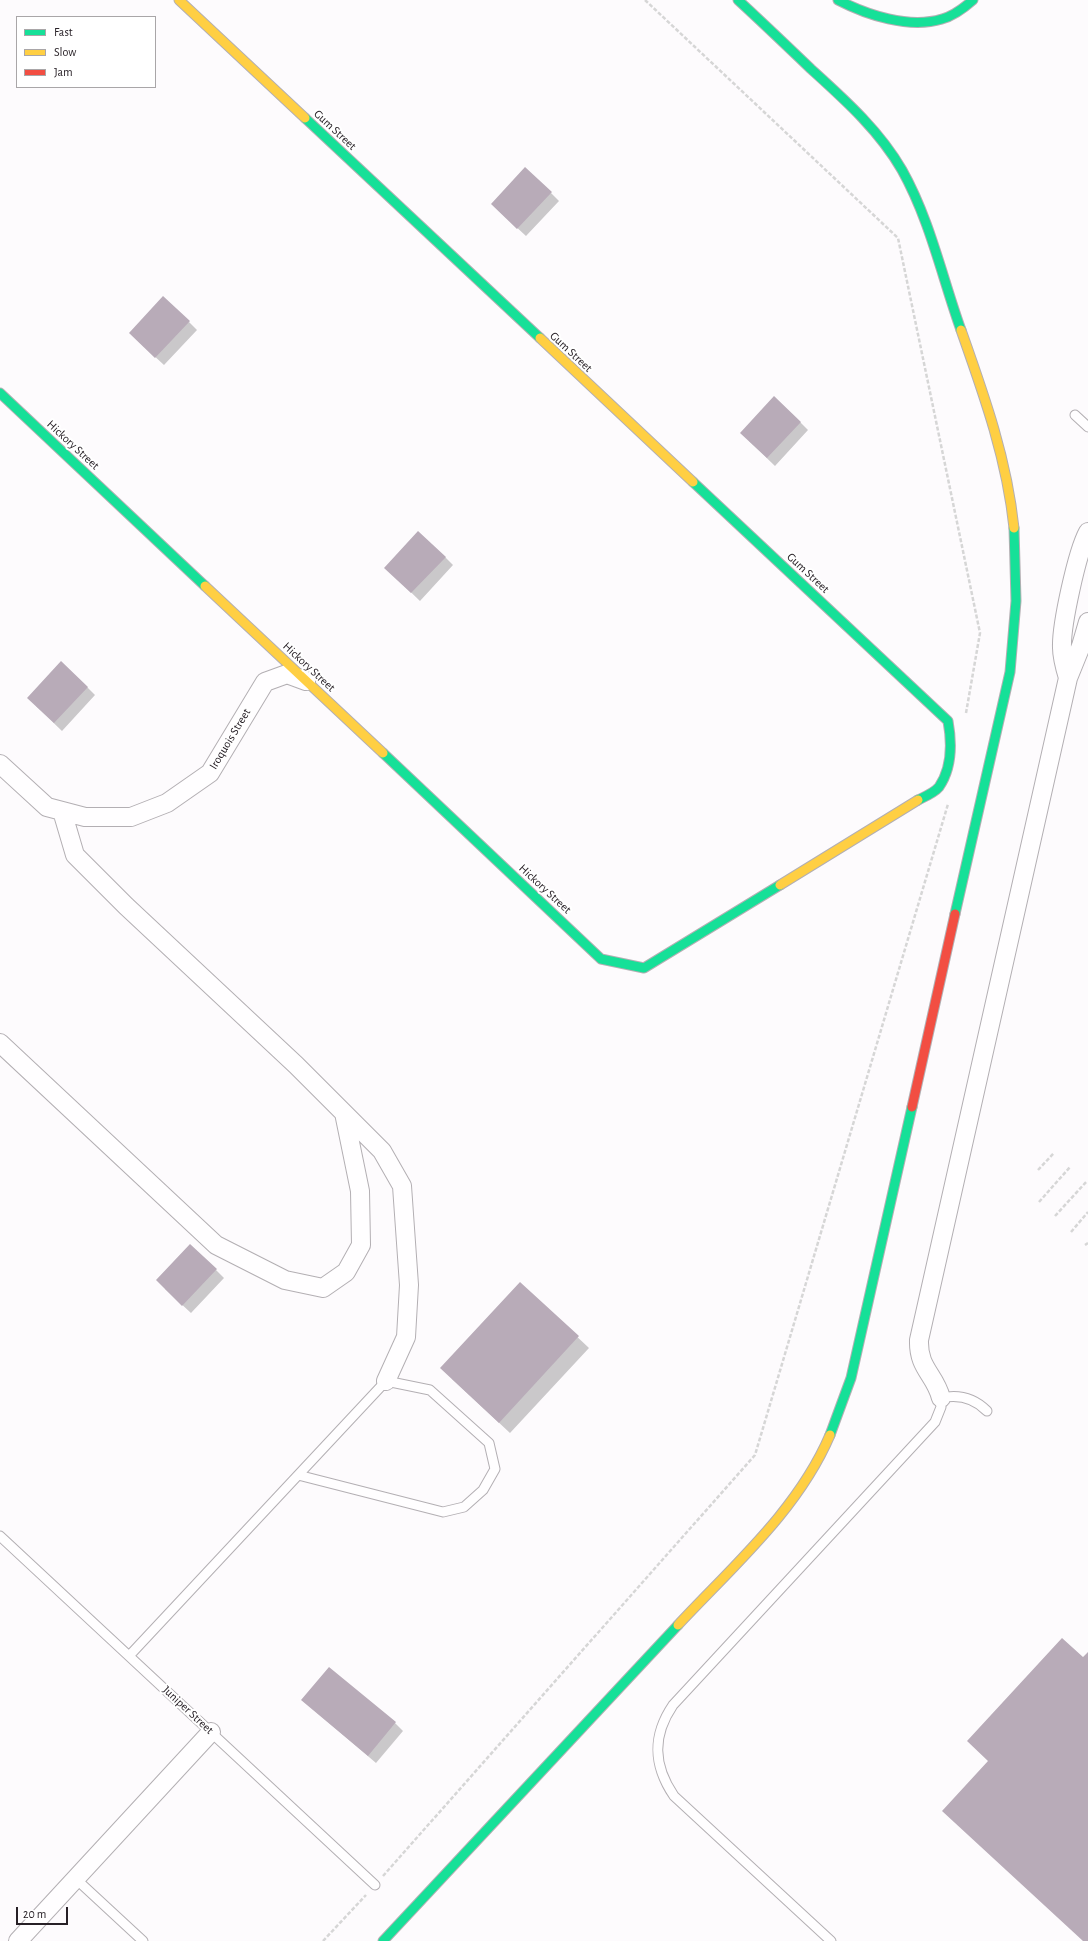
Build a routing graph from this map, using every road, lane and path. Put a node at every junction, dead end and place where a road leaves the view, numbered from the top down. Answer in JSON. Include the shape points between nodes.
{"nodes":[{"id":1,"x":179,"y":0,"type":"edge"},
{"id":2,"x":645,"y":0,"type":"edge"},
{"id":3,"x":738,"y":0,"type":"edge"},
{"id":4,"x":838,"y":0,"type":"edge"},
{"id":5,"x":973,"y":0,"type":"edge"},
{"id":6,"x":0,"y":393,"type":"edge"},
{"id":7,"x":1075,"y":415,"type":"dead end"},
{"id":8,"x":1088,"y":427,"type":"edge"},
{"id":9,"x":1088,"y":532,"type":"edge"},
{"id":10,"x":1088,"y":622,"type":"edge"},
{"id":11,"x":1068,"y":678,"type":"junction"},
{"id":12,"x":306,"y":681,"type":"junction"},
{"id":13,"x":965,"y":716,"type":"dead end"},
{"id":14,"x":0,"y":764,"type":"edge"},
{"id":15,"x":950,"y":799,"type":"dead end"},
{"id":16,"x":62,"y":811,"type":"junction"},
{"id":17,"x":601,"y":959,"type":"joint"},
{"id":18,"x":0,"y":1043,"type":"edge"},
{"id":19,"x":344,"y":1113,"type":"junction"},
{"id":20,"x":1054,"y":1154,"type":"dead end"},
{"id":21,"x":1070,"y":1167,"type":"dead end"},
{"id":22,"x":1038,"y":1170,"type":"dead end"},
{"id":23,"x":1087,"y":1181,"type":"edge"},
{"id":24,"x":1038,"y":1202,"type":"dead end"},
{"id":25,"x":1088,"y":1212,"type":"edge"},
{"id":26,"x":1056,"y":1216,"type":"dead end"},
{"id":27,"x":1071,"y":1232,"type":"dead end"},
{"id":28,"x":1088,"y":1243,"type":"edge"},
{"id":29,"x":1085,"y":1245,"type":"dead end"},
{"id":30,"x":386,"y":1381,"type":"junction"},
{"id":31,"x":941,"y":1398,"type":"junction"},
{"id":32,"x":987,"y":1411,"type":"dead end"},
{"id":33,"x":298,"y":1475,"type":"junction"},
{"id":34,"x":0,"y":1536,"type":"edge"},
{"id":35,"x":129,"y":1656,"type":"junction"},
{"id":36,"x":211,"y":1732,"type":"junction"},
{"id":37,"x":76,"y":1879,"type":"junction"},
{"id":38,"x":375,"y":1885,"type":"junction"},
{"id":39,"x":18,"y":1941,"type":"edge"},
{"id":40,"x":143,"y":1941,"type":"edge"},
{"id":41,"x":323,"y":1941,"type":"edge"},
{"id":42,"x":383,"y":1941,"type":"edge"},
{"id":43,"x":831,"y":1941,"type":"edge"}],
"edges":[{"from":1,"to":17,"type":"street","name":"Gum Street","via":[[948,721],[952,741],[949,766],[938,788],[644,968]]},
{"from":2,"to":13,"type":"path","via":[[898,238],[980,633]]},
{"from":3,"to":42,"type":"street","via":[[865,120],[900,169],[924,218],[991,421],[1008,482],[1013,513],[1017,577],[1010,672],[851,1378],[830,1438],[798,1493],[770,1527]]},
{"from":4,"to":5,"type":"street","via":[[860,11],[915,23],[933,22],[950,17]]},
{"from":6,"to":12,"type":"street","name":"Hickory Street"},
{"from":7,"to":8,"type":"lane"},
{"from":9,"to":11,"type":"street","via":[[1081,549],[1062,635],[1063,664]]},
{"from":10,"to":11,"type":"street"},
{"from":11,"to":31,"type":"street","via":[[919,1340],[923,1365],[939,1389]]},
{"from":12,"to":16,"type":"street","name":"Iroquois Street","via":[[287,674],[265,682],[210,773],[167,803],[131,817],[84,817]]},
{"from":12,"to":17,"type":"street","name":"Hickory Street"},
{"from":14,"to":16,"type":"street","name":"Iroquois Street","via":[[46,807]]},
{"from":15,"to":38,"type":"path","via":[[755,1455]]},
{"from":16,"to":19,"type":"street","via":[[75,855]]},
{"from":18,"to":19,"type":"street","via":[[216,1245],[285,1280],[323,1288],[346,1272],[361,1245],[360,1191]]},
{"from":19,"to":30,"type":"street","via":[[382,1151],[402,1186],[409,1284],[406,1337]]},
{"from":20,"to":22,"type":"path"},
{"from":21,"to":24,"type":"path"},
{"from":23,"to":26,"type":"path"},
{"from":25,"to":27,"type":"path"},
{"from":28,"to":29,"type":"path"},
{"from":30,"to":33,"type":"lane"},
{"from":30,"to":33,"type":"lane","via":[[430,1390],[489,1443],[495,1469],[483,1490],[464,1507],[444,1512]]},
{"from":31,"to":32,"type":"lane","via":[[966,1398]]},
{"from":31,"to":43,"type":"lane","via":[[941,1407],[935,1422],[673,1705],[664,1720],[659,1737],[658,1760],[661,1773],[674,1796]]},
{"from":33,"to":35,"type":"lane"},
{"from":34,"to":35,"type":"lane","name":"Juniper Street"},
{"from":35,"to":36,"type":"lane","name":"Juniper Street"},
{"from":36,"to":37,"type":"street"},
{"from":36,"to":38,"type":"lane","name":"Juniper Street"},
{"from":37,"to":39,"type":"street"},
{"from":37,"to":40,"type":"lane"},
{"from":38,"to":41,"type":"path"}]}
